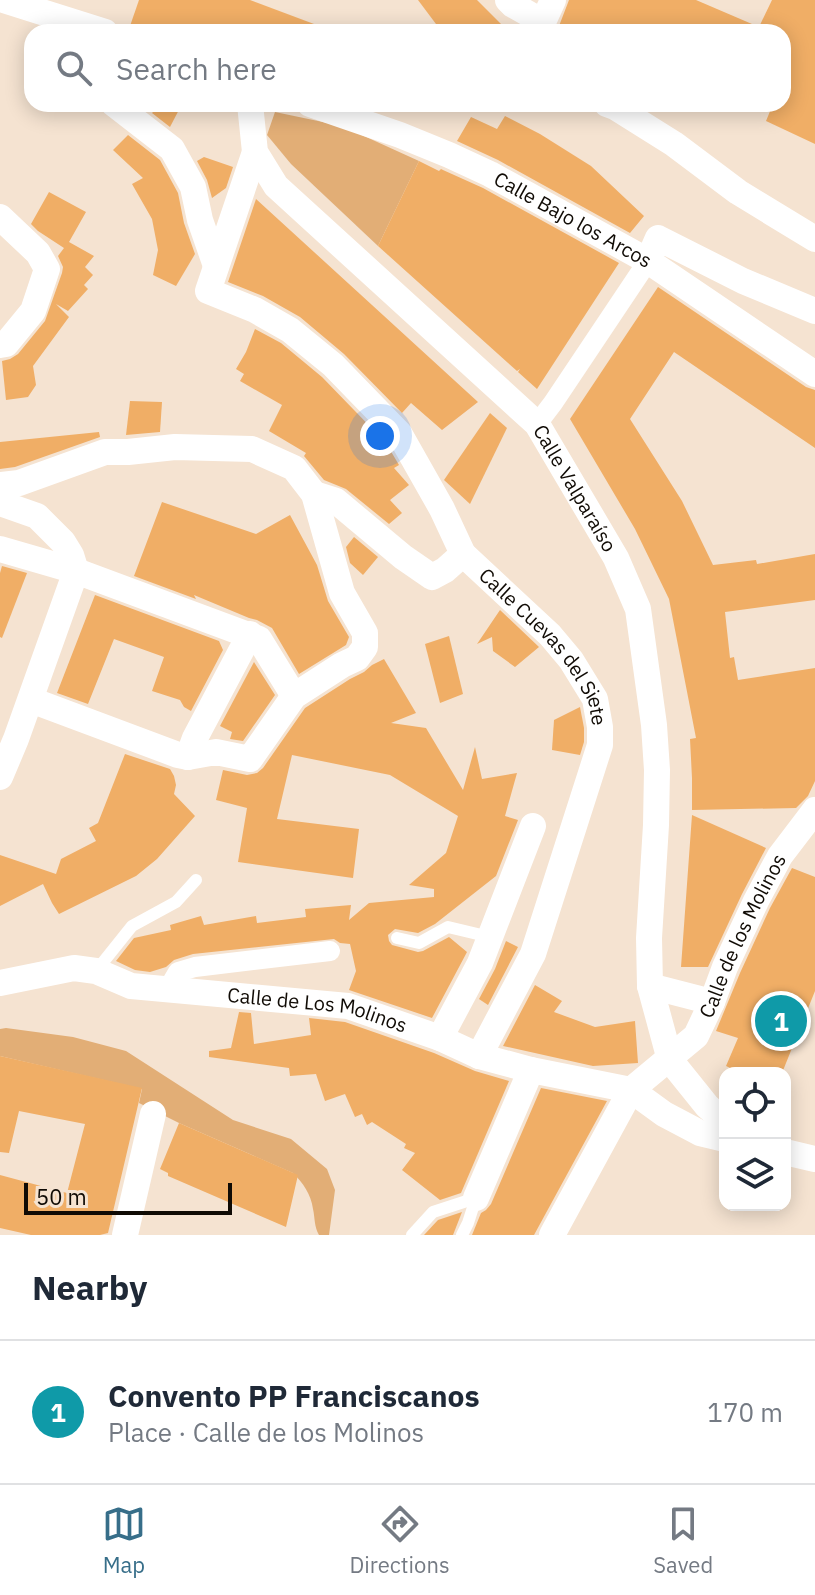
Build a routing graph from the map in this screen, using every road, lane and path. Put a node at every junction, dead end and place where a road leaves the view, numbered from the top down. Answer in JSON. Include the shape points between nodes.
{"nodes":[{"id":1,"x":4,"y":0,"type":"edge"},
{"id":2,"x":508,"y":0,"type":"edge"},
{"id":3,"x":547,"y":18,"type":"edge"},
{"id":4,"x":78,"y":24,"type":"edge"},
{"id":5,"x":124,"y":112,"type":"edge"},
{"id":6,"x":251,"y":112,"type":"edge"},
{"id":7,"x":333,"y":112,"type":"edge"},
{"id":8,"x":623,"y":112,"type":"edge"},
{"id":9,"x":255,"y":152,"type":"junction"},
{"id":10,"x":0,"y":217,"type":"edge"},
{"id":11,"x":815,"y":239,"type":"edge"},
{"id":12,"x":648,"y":261,"type":"junction"},
{"id":13,"x":216,"y":266,"type":"junction"},
{"id":14,"x":815,"y":311,"type":"edge"},
{"id":15,"x":0,"y":345,"type":"edge"},
{"id":16,"x":815,"y":374,"type":"edge"},
{"id":17,"x":537,"y":424,"type":"junction"},
{"id":18,"x":0,"y":485,"type":"edge"},
{"id":19,"x":314,"y":494,"type":"junction"},
{"id":20,"x":0,"y":503,"type":"edge"},
{"id":21,"x":0,"y":549,"type":"edge"},
{"id":22,"x":463,"y":554,"type":"junction"},
{"id":23,"x":76,"y":571,"type":"junction"},
{"id":24,"x":250,"y":634,"type":"junction"},
{"id":25,"x":294,"y":696,"type":"junction"},
{"id":26,"x":31,"y":700,"type":"junction"},
{"id":27,"x":8,"y":737,"type":"edge"},
{"id":28,"x":188,"y":757,"type":"junction"},
{"id":29,"x":0,"y":777,"type":"edge"},
{"id":30,"x":815,"y":810,"type":"edge"},
{"id":31,"x":533,"y":826,"type":"dead end"},
{"id":32,"x":196,"y":880,"type":"dead end"},
{"id":33,"x":490,"y":937,"type":"junction"},
{"id":34,"x":397,"y":938,"type":"dead end"},
{"id":35,"x":330,"y":951,"type":"dead end"},
{"id":36,"x":96,"y":971,"type":"junction"},
{"id":37,"x":0,"y":983,"type":"edge"},
{"id":38,"x":650,"y":986,"type":"junction"},
{"id":39,"x":168,"y":989,"type":"junction"},
{"id":40,"x":712,"y":1002,"type":"junction"},
{"id":41,"x":440,"y":1038,"type":"junction"},
{"id":42,"x":479,"y":1056,"type":"junction"},
{"id":43,"x":670,"y":1060,"type":"junction"},
{"id":44,"x":531,"y":1070,"type":"junction"},
{"id":45,"x":631,"y":1090,"type":"junction"},
{"id":46,"x":153,"y":1114,"type":"dead end"},
{"id":47,"x":719,"y":1117,"type":"edge"},
{"id":48,"x":719,"y":1138,"type":"edge"},
{"id":49,"x":791,"y":1153,"type":"edge"},
{"id":50,"x":815,"y":1159,"type":"edge"},
{"id":51,"x":476,"y":1198,"type":"junction"},
{"id":52,"x":125,"y":1235,"type":"edge"},
{"id":53,"x":412,"y":1235,"type":"edge"},
{"id":54,"x":462,"y":1235,"type":"edge"},
{"id":55,"x":552,"y":1235,"type":"edge"}],
"edges":[{"from":1,"to":4,"type":"street"},
{"from":2,"to":3,"type":"street"},
{"from":5,"to":13,"type":"street","via":[[172,149],[193,187]]},
{"from":6,"to":9,"type":"street","name":"Calle Valparaíso"},
{"from":7,"to":12,"type":"street","name":"Calle Bajo los Arcos","via":[[490,174]]},
{"from":8,"to":11,"type":"street"},
{"from":9,"to":13,"type":"street"},
{"from":9,"to":17,"type":"street","name":"Calle Valparaíso","via":[[276,186]]},
{"from":10,"to":15,"type":"street","via":[[38,253],[47,269],[33,311]]},
{"from":12,"to":14,"type":"street","via":[[658,238]]},
{"from":12,"to":16,"type":"street","name":"Calle Bajo los Arcos"},
{"from":12,"to":17,"type":"street"},
{"from":13,"to":22,"type":"street","via":[[208,291],[290,330],[333,365],[399,433]]},
{"from":17,"to":38,"type":"street","name":"Calle Valparaíso","via":[[616,558],[638,609],[657,770]]},
{"from":18,"to":19,"type":"street","name":"Calle Cuevas del Siete","via":[[105,452],[252,449],[294,468]]},
{"from":19,"to":22,"type":"street","name":"Calle Cuevas del Siete","via":[[336,501],[432,577]]},
{"from":19,"to":25,"type":"street","name":"Calle Cuevas del Siete","via":[[342,593],[365,633],[365,647],[357,658]]},
{"from":20,"to":23,"type":"street","via":[[37,516],[63,542]]},
{"from":21,"to":23,"type":"street"},
{"from":22,"to":42,"type":"street","name":"Calle Cuevas del Siete","via":[[571,660],[595,699],[600,727],[600,745],[533,954]]},
{"from":23,"to":24,"type":"street"},
{"from":23,"to":26,"type":"street"},
{"from":24,"to":25,"type":"street","via":[[259,639]]},
{"from":24,"to":28,"type":"street"},
{"from":25,"to":28,"type":"street","via":[[250,759],[216,752]]},
{"from":26,"to":27,"type":"street"},
{"from":26,"to":28,"type":"street"},
{"from":27,"to":29,"type":"street"},
{"from":30,"to":40,"type":"street","name":"Calle de los Molinos","via":[[774,867]]},
{"from":31,"to":33,"type":"street"},
{"from":32,"to":36,"type":"lane","via":[[176,902],[132,926]]},
{"from":33,"to":34,"type":"lane","via":[[448,927],[419,943]]},
{"from":33,"to":41,"type":"street"},
{"from":35,"to":39,"type":"street","via":[[195,967],[178,972]]},
{"from":36,"to":37,"type":"street","name":"Calle de Los Molinos","via":[[74,968]]},
{"from":36,"to":39,"type":"street","name":"Calle de Los Molinos","via":[[131,986]]},
{"from":38,"to":40,"type":"street"},
{"from":38,"to":43,"type":"street","name":"Calle Valparaíso"},
{"from":39,"to":41,"type":"street","name":"Calle de Los Molinos","via":[[348,1006]]},
{"from":40,"to":43,"type":"street","name":"Calle de los Molinos","via":[[696,1036]]},
{"from":41,"to":42,"type":"street","name":"Calle de Los Molinos"},
{"from":42,"to":44,"type":"street","name":"Calle de Los Molinos"},
{"from":43,"to":45,"type":"street","name":"Calle de los Molinos"},
{"from":43,"to":47,"type":"street","name":"Calle Valparaíso"},
{"from":44,"to":45,"type":"street","name":"Calle de Los Molinos"},
{"from":44,"to":51,"type":"street"},
{"from":45,"to":48,"type":"street","via":[[664,1114]]},
{"from":45,"to":55,"type":"street"},
{"from":46,"to":52,"type":"street"},
{"from":49,"to":50,"type":"street"},
{"from":51,"to":53,"type":"lane","via":[[433,1212]]},
{"from":51,"to":54,"type":"lane"}]}
